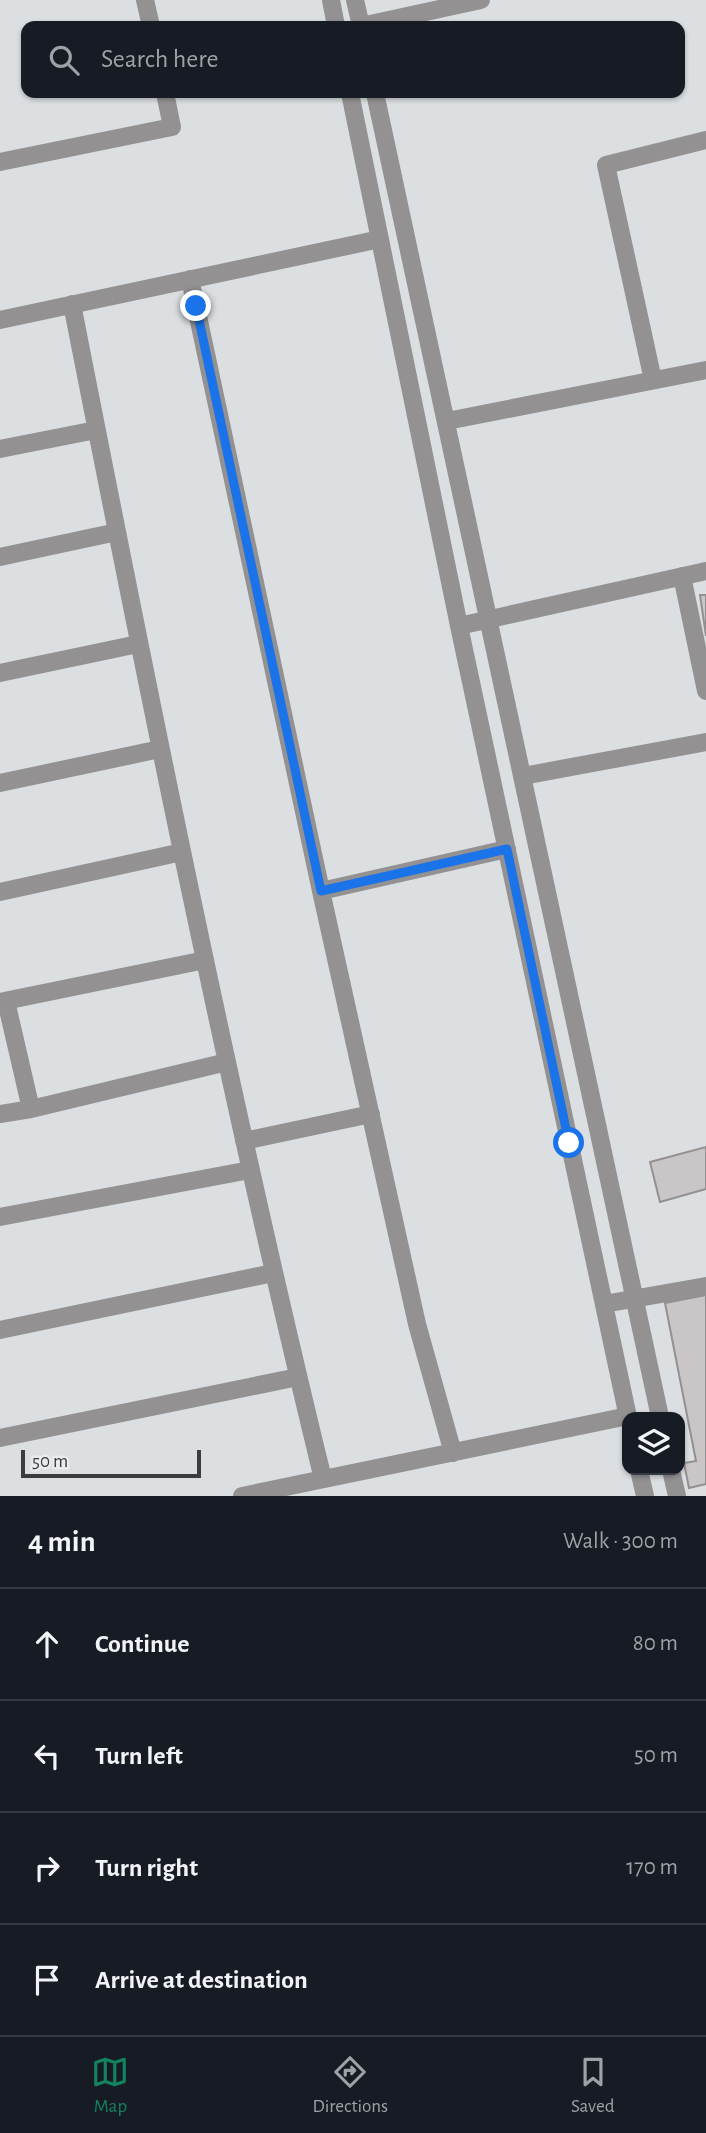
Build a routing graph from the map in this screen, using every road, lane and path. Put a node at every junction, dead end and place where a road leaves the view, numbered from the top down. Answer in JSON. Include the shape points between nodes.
{"nodes":[{"id":1,"x":145,"y":0,"type":"edge"},
{"id":2,"x":331,"y":0,"type":"edge"},
{"id":3,"x":355,"y":0,"type":"edge"},
{"id":4,"x":481,"y":0,"type":"edge"},
{"id":5,"x":150,"y":21,"type":"edge"},
{"id":6,"x":335,"y":21,"type":"edge"},
{"id":7,"x":360,"y":21,"type":"edge"},
{"id":8,"x":384,"y":21,"type":"edge"},
{"id":9,"x":166,"y":98,"type":"edge"},
{"id":10,"x":351,"y":98,"type":"edge"},
{"id":11,"x":376,"y":98,"type":"edge"},
{"id":12,"x":706,"y":140,"type":"edge"},
{"id":13,"x":0,"y":162,"type":"edge"},
{"id":14,"x":380,"y":239,"type":"junction"},
{"id":15,"x":190,"y":279,"type":"junction"},
{"id":16,"x":72,"y":304,"type":"junction"},
{"id":17,"x":0,"y":320,"type":"edge"},
{"id":18,"x":706,"y":370,"type":"edge"},
{"id":19,"x":653,"y":380,"type":"junction"},
{"id":20,"x":447,"y":421,"type":"junction"},
{"id":21,"x":96,"y":430,"type":"junction"},
{"id":22,"x":0,"y":449,"type":"edge"},
{"id":23,"x":117,"y":532,"type":"junction"},
{"id":24,"x":0,"y":557,"type":"edge"},
{"id":25,"x":706,"y":570,"type":"edge"},
{"id":26,"x":682,"y":576,"type":"junction"},
{"id":27,"x":490,"y":619,"type":"junction"},
{"id":28,"x":459,"y":625,"type":"junction"},
{"id":29,"x":138,"y":644,"type":"junction"},
{"id":30,"x":0,"y":673,"type":"edge"},
{"id":31,"x":706,"y":691,"type":"edge"},
{"id":32,"x":706,"y":742,"type":"edge"},
{"id":33,"x":160,"y":749,"type":"junction"},
{"id":34,"x":523,"y":776,"type":"junction"},
{"id":35,"x":0,"y":783,"type":"edge"},
{"id":36,"x":507,"y":849,"type":"junction"},
{"id":37,"x":182,"y":852,"type":"junction"},
{"id":38,"x":321,"y":891,"type":"junction"},
{"id":39,"x":0,"y":892,"type":"edge"},
{"id":40,"x":205,"y":960,"type":"junction"},
{"id":41,"x":3,"y":1001,"type":"edge"},
{"id":42,"x":227,"y":1062,"type":"junction"},
{"id":43,"x":31,"y":1109,"type":"junction"},
{"id":44,"x":0,"y":1114,"type":"edge"},
{"id":45,"x":371,"y":1114,"type":"junction"},
{"id":46,"x":244,"y":1140,"type":"junction"},
{"id":47,"x":250,"y":1170,"type":"junction"},
{"id":48,"x":0,"y":1217,"type":"edge"},
{"id":49,"x":273,"y":1273,"type":"junction"},
{"id":50,"x":706,"y":1286,"type":"edge"},
{"id":51,"x":635,"y":1300,"type":"junction"},
{"id":52,"x":604,"y":1304,"type":"junction"},
{"id":53,"x":0,"y":1330,"type":"edge"},
{"id":54,"x":298,"y":1377,"type":"junction"},
{"id":55,"x":627,"y":1412,"type":"edge"},
{"id":56,"x":659,"y":1412,"type":"edge"},
{"id":57,"x":622,"y":1418,"type":"edge"},
{"id":58,"x":0,"y":1438,"type":"edge"},
{"id":59,"x":453,"y":1453,"type":"junction"},
{"id":60,"x":640,"y":1475,"type":"edge"},
{"id":61,"x":672,"y":1475,"type":"edge"},
{"id":62,"x":323,"y":1479,"type":"junction"},
{"id":63,"x":242,"y":1496,"type":"edge"},
{"id":64,"x":645,"y":1496,"type":"edge"},
{"id":65,"x":677,"y":1496,"type":"edge"}],
"edges":[{"from":1,"to":5,"type":"street"},
{"from":2,"to":6,"type":"street"},
{"from":3,"to":7,"type":"street"},
{"from":4,"to":8,"type":"street"},
{"from":9,"to":13,"type":"street","via":[[172,127]]},
{"from":10,"to":14,"type":"street"},
{"from":11,"to":20,"type":"street"},
{"from":12,"to":19,"type":"street","via":[[606,165]]},
{"from":14,"to":15,"type":"street"},
{"from":14,"to":28,"type":"street"},
{"from":15,"to":16,"type":"street"},
{"from":15,"to":38,"type":"street"},
{"from":16,"to":17,"type":"street"},
{"from":16,"to":21,"type":"street"},
{"from":18,"to":19,"type":"street"},
{"from":19,"to":20,"type":"street"},
{"from":20,"to":27,"type":"street"},
{"from":21,"to":22,"type":"street"},
{"from":21,"to":23,"type":"street"},
{"from":23,"to":24,"type":"street"},
{"from":23,"to":29,"type":"street"},
{"from":25,"to":26,"type":"street"},
{"from":26,"to":27,"type":"street"},
{"from":26,"to":31,"type":"street"},
{"from":27,"to":28,"type":"street"},
{"from":27,"to":34,"type":"street"},
{"from":28,"to":36,"type":"street"},
{"from":29,"to":30,"type":"street"},
{"from":29,"to":33,"type":"street"},
{"from":32,"to":34,"type":"street"},
{"from":33,"to":35,"type":"street"},
{"from":33,"to":37,"type":"street"},
{"from":34,"to":51,"type":"street"},
{"from":36,"to":38,"type":"street"},
{"from":36,"to":52,"type":"street"},
{"from":37,"to":39,"type":"street"},
{"from":37,"to":40,"type":"street"},
{"from":38,"to":45,"type":"street"},
{"from":40,"to":41,"type":"street"},
{"from":40,"to":42,"type":"street"},
{"from":41,"to":43,"type":"street"},
{"from":42,"to":43,"type":"street"},
{"from":42,"to":46,"type":"street"},
{"from":43,"to":44,"type":"street"},
{"from":45,"to":46,"type":"street"},
{"from":45,"to":59,"type":"street","via":[[418,1324]]},
{"from":46,"to":47,"type":"street"},
{"from":47,"to":48,"type":"street"},
{"from":47,"to":49,"type":"street"},
{"from":49,"to":53,"type":"street"},
{"from":49,"to":54,"type":"street"},
{"from":50,"to":51,"type":"street"},
{"from":51,"to":52,"type":"street"},
{"from":51,"to":56,"type":"street"},
{"from":52,"to":55,"type":"street"},
{"from":54,"to":58,"type":"street"},
{"from":54,"to":62,"type":"street"},
{"from":57,"to":59,"type":"street"},
{"from":59,"to":62,"type":"street"},
{"from":60,"to":64,"type":"street"},
{"from":61,"to":65,"type":"street"},
{"from":62,"to":63,"type":"street"}]}
